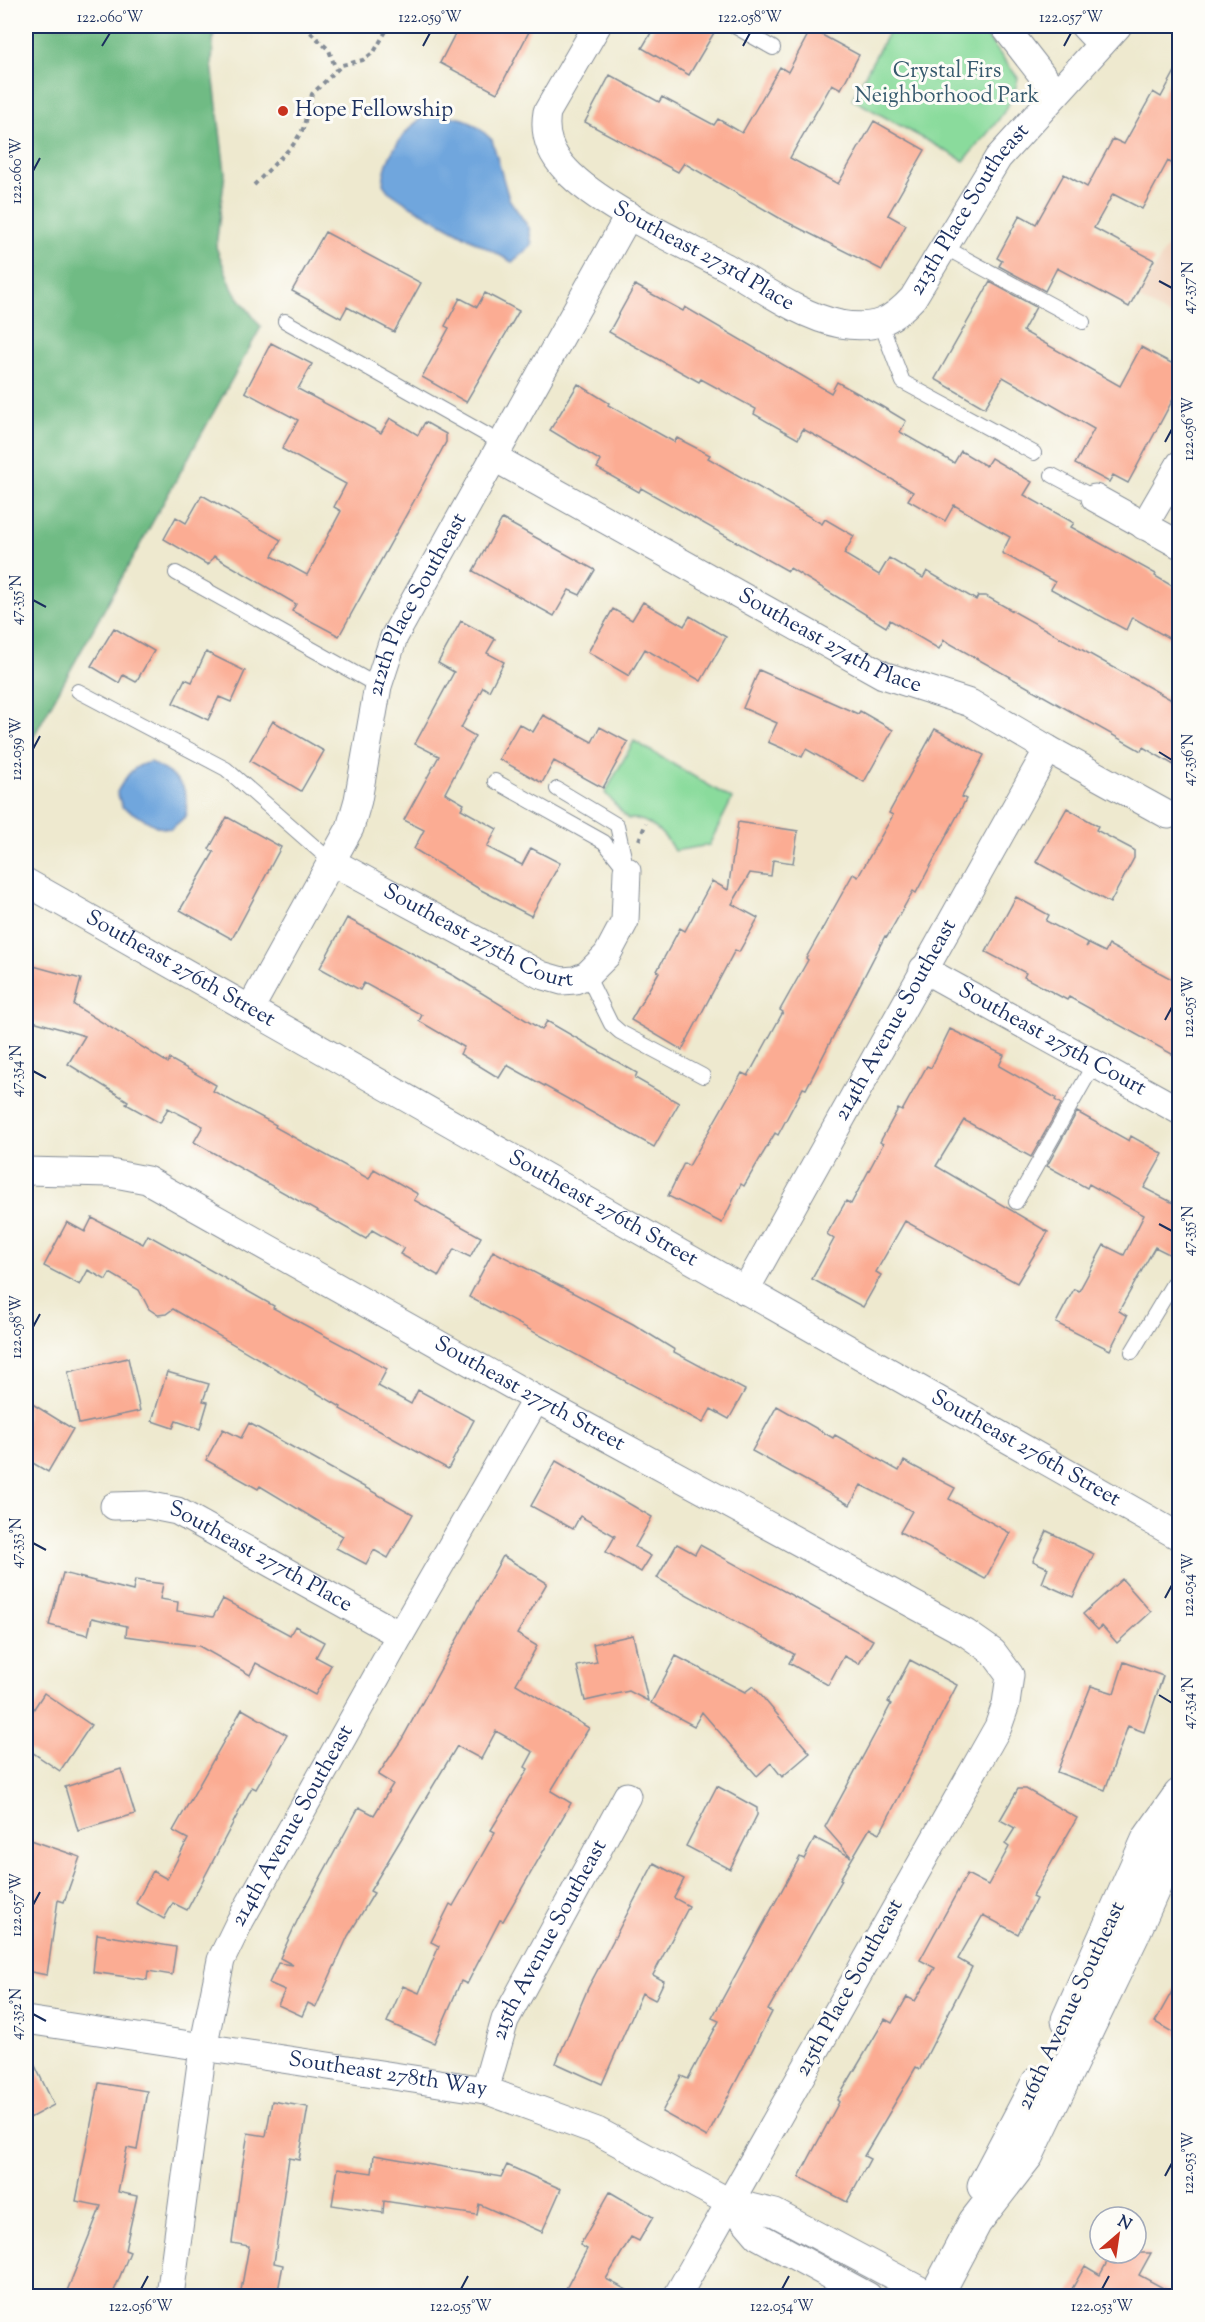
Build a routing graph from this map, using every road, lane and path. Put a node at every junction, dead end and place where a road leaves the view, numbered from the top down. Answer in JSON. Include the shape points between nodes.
{"nodes":[{"id":1,"x":389,"y":26,"type":"edge"},
{"id":2,"x":597,"y":26,"type":"edge"},
{"id":3,"x":734,"y":26,"type":"edge"},
{"id":4,"x":1004,"y":26,"type":"edge"},
{"id":5,"x":304,"y":27,"type":"edge"},
{"id":6,"x":1101,"y":32,"type":"edge"},
{"id":7,"x":773,"y":48,"type":"dead end"},
{"id":8,"x":336,"y":69,"type":"junction"},
{"id":9,"x":1056,"y":93,"type":"junction"},
{"id":10,"x":254,"y":185,"type":"dead end"},
{"id":11,"x":629,"y":214,"type":"junction"},
{"id":12,"x":944,"y":247,"type":"junction"},
{"id":13,"x":285,"y":321,"type":"dead end"},
{"id":14,"x":1083,"y":322,"type":"dead end"},
{"id":15,"x":881,"y":324,"type":"junction"},
{"id":16,"x":499,"y":451,"type":"junction"},
{"id":17,"x":1034,"y":453,"type":"dead end"},
{"id":18,"x":1179,"y":464,"type":"edge"},
{"id":19,"x":1052,"y":475,"type":"dead end"},
{"id":20,"x":1095,"y":498,"type":"joint"},
{"id":21,"x":1144,"y":526,"type":"junction"},
{"id":22,"x":1179,"y":546,"type":"edge"},
{"id":23,"x":176,"y":573,"type":"dead end"},
{"id":24,"x":378,"y":686,"type":"junction"},
{"id":25,"x":78,"y":691,"type":"dead end"},
{"id":26,"x":1048,"y":749,"type":"junction"},
{"id":27,"x":495,"y":781,"type":"dead end"},
{"id":28,"x":557,"y":789,"type":"dead end"},
{"id":29,"x":1168,"y":815,"type":"dead end"},
{"id":30,"x":332,"y":862,"type":"junction"},
{"id":31,"x":627,"y":871,"type":"junction"},
{"id":32,"x":26,"y":882,"type":"edge"},
{"id":33,"x":923,"y":969,"type":"junction"},
{"id":34,"x":587,"y":975,"type":"junction"},
{"id":35,"x":250,"y":1010,"type":"junction"},
{"id":36,"x":1094,"y":1064,"type":"junction"},
{"id":37,"x":703,"y":1076,"type":"dead end"},
{"id":38,"x":1179,"y":1111,"type":"edge"},
{"id":39,"x":26,"y":1170,"type":"edge"},
{"id":40,"x":1016,"y":1202,"type":"dead end"},
{"id":41,"x":1179,"y":1272,"type":"edge"},
{"id":42,"x":745,"y":1291,"type":"junction"},
{"id":43,"x":1132,"y":1353,"type":"dead end"},
{"id":44,"x":537,"y":1399,"type":"junction"},
{"id":45,"x":114,"y":1506,"type":"dead end"},
{"id":46,"x":1179,"y":1537,"type":"edge"},
{"id":47,"x":400,"y":1635,"type":"junction"},
{"id":48,"x":1010,"y":1675,"type":"joint"},
{"id":49,"x":1179,"y":1795,"type":"edge"},
{"id":50,"x":627,"y":1796,"type":"dead end"},
{"id":51,"x":1179,"y":1820,"type":"edge"},
{"id":52,"x":26,"y":2020,"type":"edge"},
{"id":53,"x":203,"y":2048,"type":"junction"},
{"id":54,"x":485,"y":2090,"type":"junction"},
{"id":55,"x":729,"y":2202,"type":"junction"},
{"id":56,"x":975,"y":2222,"type":"junction"},
{"id":57,"x":170,"y":2296,"type":"edge"},
{"id":58,"x":677,"y":2296,"type":"edge"},
{"id":59,"x":868,"y":2296,"type":"edge"},
{"id":60,"x":931,"y":2296,"type":"edge"},
{"id":61,"x":936,"y":2296,"type":"edge"}],
"edges":[{"from":1,"to":8,"type":"path","via":[[374,52]]},
{"from":2,"to":11,"type":"street","name":"Southeast 273rd Place","via":[[547,112],[544,127],[548,146],[565,170]]},
{"from":3,"to":7,"type":"lane"},
{"from":4,"to":9,"type":"street"},
{"from":5,"to":8,"type":"path","via":[[328,50]]},
{"from":6,"to":9,"type":"street","name":"213th Place Southeast"},
{"from":8,"to":10,"type":"path","via":[[312,94],[303,129],[293,145]]},
{"from":9,"to":12,"type":"street","name":"213th Place Southeast","via":[[998,158]]},
{"from":11,"to":15,"type":"street","name":"Southeast 273rd Place","via":[[814,316],[841,324]]},
{"from":11,"to":16,"type":"street","name":"212th Place Southeast"},
{"from":12,"to":14,"type":"lane"},
{"from":12,"to":15,"type":"street","name":"213th Place Southeast","via":[[913,298],[897,315]]},
{"from":13,"to":16,"type":"lane"},
{"from":15,"to":17,"type":"lane","via":[[903,382]]},
{"from":16,"to":24,"type":"street","name":"212th Place Southeast","via":[[394,637]]},
{"from":16,"to":26,"type":"street","name":"Southeast 274th Place","via":[[883,675],[970,703]]},
{"from":18,"to":21,"type":"street"},
{"from":19,"to":20,"type":"lane"},
{"from":20,"to":21,"type":"street"},
{"from":21,"to":22,"type":"street"},
{"from":23,"to":24,"type":"lane"},
{"from":24,"to":30,"type":"street","name":"212th Place Southeast","via":[[358,800],[350,828]]},
{"from":25,"to":30,"type":"lane","via":[[226,769]]},
{"from":26,"to":29,"type":"street","name":"Southeast 274th Place"},
{"from":26,"to":33,"type":"street","name":"214th Avenue Southeast"},
{"from":27,"to":31,"type":"lane","via":[[604,842]]},
{"from":28,"to":31,"type":"lane","via":[[617,825]]},
{"from":30,"to":34,"type":"street","name":"Southeast 275th Court","via":[[541,975],[562,981]]},
{"from":30,"to":35,"type":"street","name":"212th Place Southeast"},
{"from":31,"to":34,"type":"street","name":"Southeast 275th Court","via":[[625,921],[607,955]]},
{"from":32,"to":35,"type":"street","name":"Southeast 276th Street"},
{"from":33,"to":36,"type":"street","name":"Southeast 275th Court"},
{"from":33,"to":42,"type":"street","name":"214th Avenue Southeast"},
{"from":34,"to":37,"type":"lane","via":[[611,1024],[620,1032]]},
{"from":35,"to":42,"type":"street","name":"Southeast 276th Street"},
{"from":36,"to":38,"type":"street","name":"Southeast 275th Court"},
{"from":36,"to":40,"type":"lane"},
{"from":39,"to":44,"type":"street","name":"Southeast 277th Street","via":[[111,1173],[147,1180]]},
{"from":41,"to":43,"type":"lane"},
{"from":42,"to":46,"type":"street","name":"Southeast 276th Street"},
{"from":44,"to":47,"type":"street","name":"214th Avenue Southeast"},
{"from":44,"to":48,"type":"street","name":"Southeast 277th Street","via":[[966,1633],[993,1652]]},
{"from":45,"to":47,"type":"street","name":"Southeast 277th Place","via":[[147,1505],[177,1511]]},
{"from":47,"to":53,"type":"street","name":"214th Avenue Southeast","via":[[221,1960]]},
{"from":48,"to":55,"type":"street","name":"215th Place Southeast","via":[[998,1727]]},
{"from":49,"to":56,"type":"street","name":"216th Avenue Southeast","via":[[1148,1840],[1052,2056],[981,2193]]},
{"from":50,"to":54,"type":"street","name":"215th Avenue Southeast","via":[[505,2020]]},
{"from":51,"to":56,"type":"street","name":"216th Avenue Southeast","via":[[1172,1846],[1133,1934],[1027,2156]]},
{"from":52,"to":53,"type":"street","name":"Southeast 278th Way"},
{"from":53,"to":54,"type":"street","name":"Southeast 278th Way"},
{"from":53,"to":57,"type":"street","name":"214th Avenue Southeast"},
{"from":54,"to":55,"type":"street","name":"Southeast 278th Way","via":[[597,2131]]},
{"from":55,"to":58,"type":"street","name":"215th Place Southeast"},
{"from":55,"to":59,"type":"street","name":"Southeast 278th Way","via":[[758,2236]]},
{"from":55,"to":60,"type":"street","name":"Southeast 278th Way","via":[[775,2214]]},
{"from":56,"to":61,"type":"street","name":"216th Avenue Southeast"}]}
